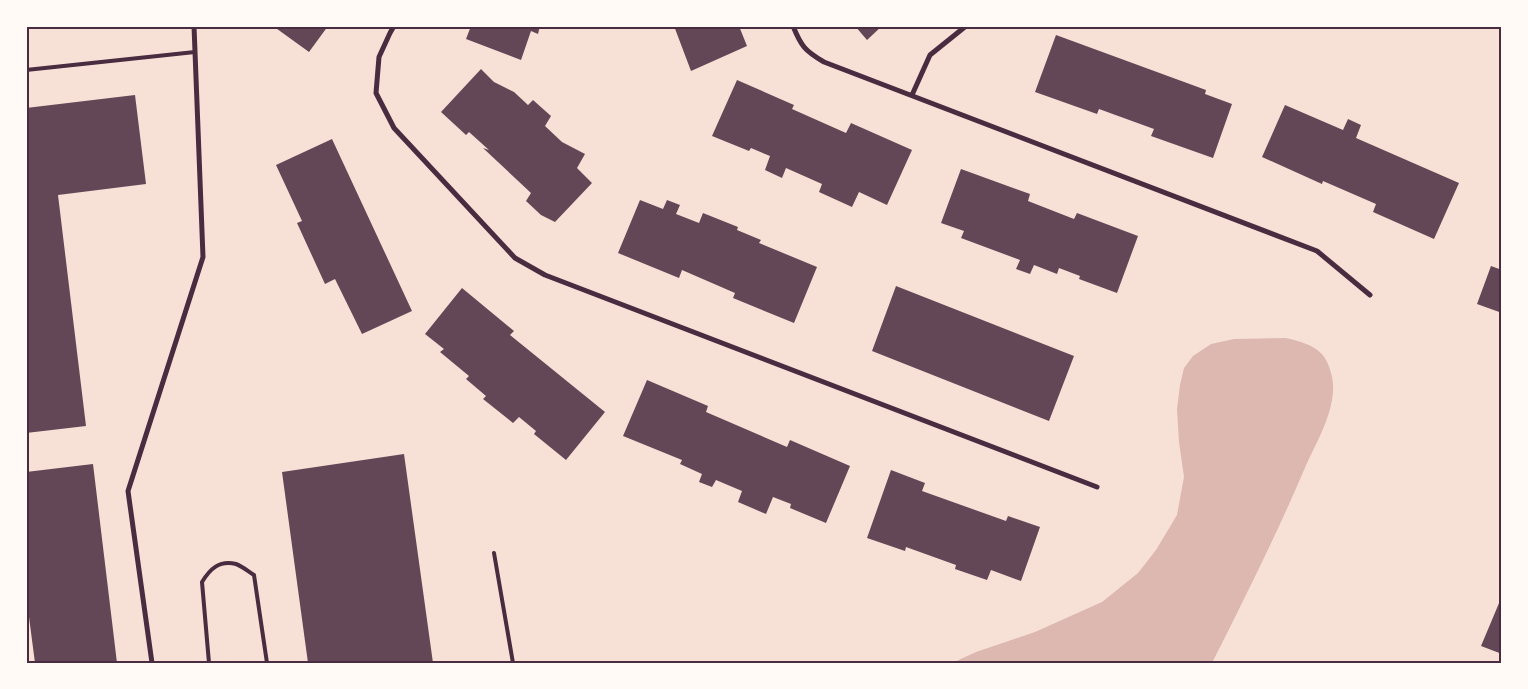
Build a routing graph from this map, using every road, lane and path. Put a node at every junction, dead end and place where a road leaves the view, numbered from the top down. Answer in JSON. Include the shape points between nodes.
{"nodes":[{"id":1,"x":194,"y":26,"type":"edge"},
{"id":2,"x":394,"y":26,"type":"edge"},
{"id":3,"x":793,"y":26,"type":"edge"},
{"id":4,"x":966,"y":26,"type":"edge"},
{"id":5,"x":195,"y":52,"type":"junction"},
{"id":6,"x":26,"y":70,"type":"edge"},
{"id":7,"x":912,"y":95,"type":"junction"},
{"id":8,"x":1370,"y":295,"type":"dead end"},
{"id":9,"x":1096,"y":487,"type":"dead end"},
{"id":10,"x":494,"y":553,"type":"dead end"},
{"id":11,"x":152,"y":663,"type":"edge"},
{"id":12,"x":209,"y":663,"type":"edge"},
{"id":13,"x":266,"y":663,"type":"edge"},
{"id":14,"x":513,"y":663,"type":"edge"}],
"edges":[{"from":1,"to":5,"type":"street"},
{"from":2,"to":9,"type":"street","via":[[379,58],[376,93],[394,128],[515,258],[545,275]]},
{"from":3,"to":7,"type":"street","via":[[801,45],[811,55]]},
{"from":4,"to":7,"type":"street","via":[[930,55]]},
{"from":5,"to":6,"type":"lane"},
{"from":5,"to":11,"type":"street","via":[[203,257],[128,491]]},
{"from":7,"to":8,"type":"street","via":[[1317,251]]},
{"from":10,"to":14,"type":"lane"},
{"from":12,"to":13,"type":"lane","via":[[202,582],[219,564],[236,564],[254,575]]}]}
